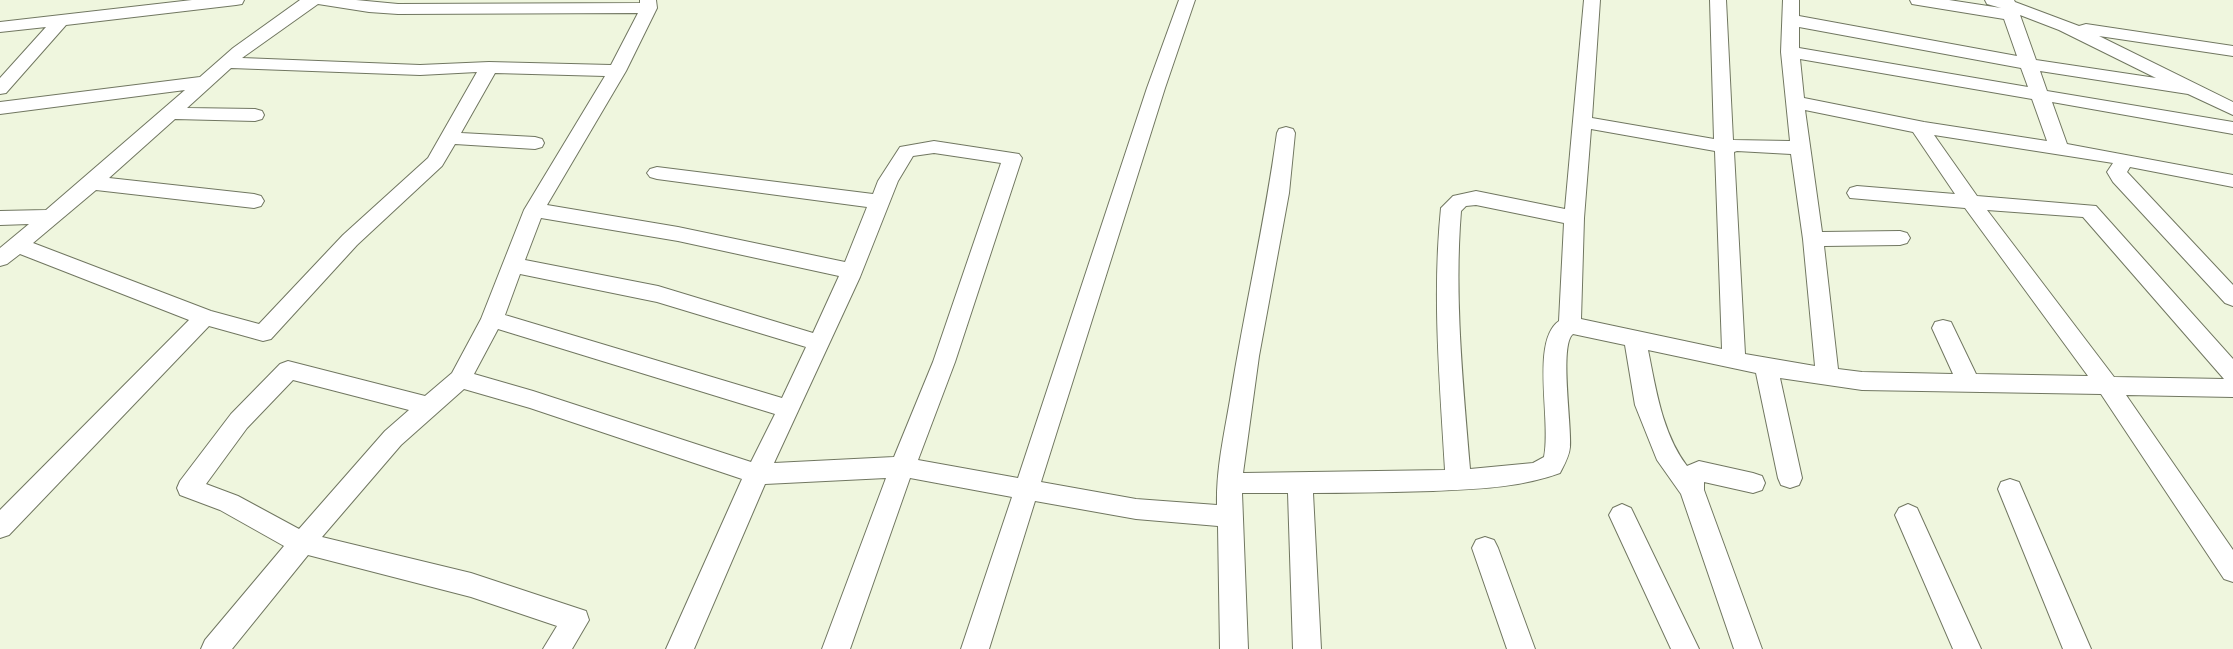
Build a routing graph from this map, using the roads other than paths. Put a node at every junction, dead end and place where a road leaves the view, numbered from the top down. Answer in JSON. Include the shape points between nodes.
{"nodes":[{"id":1,"x":236,"y":0,"type":"edge"},
{"id":2,"x":311,"y":0,"type":"edge"},
{"id":3,"x":324,"y":0,"type":"edge"},
{"id":4,"x":1187,"y":0,"type":"edge"},
{"id":5,"x":1592,"y":0,"type":"edge"},
{"id":6,"x":1718,"y":0,"type":"edge"},
{"id":7,"x":1791,"y":0,"type":"edge"},
{"id":8,"x":1918,"y":0,"type":"edge"},
{"id":9,"x":463,"y":4,"type":"edge"},
{"id":10,"x":649,"y":4,"type":"edge"},
{"id":11,"x":2004,"y":5,"type":"edge"},
{"id":12,"x":61,"y":20,"type":"junction"},
{"id":13,"x":1791,"y":20,"type":"junction"},
{"id":14,"x":2065,"y":26,"type":"junction"},
{"id":15,"x":0,"y":27,"type":"edge"},
{"id":16,"x":2233,"y":51,"type":"edge"},
{"id":17,"x":1790,"y":52,"type":"junction"},
{"id":18,"x":227,"y":63,"type":"junction"},
{"id":19,"x":2030,"y":64,"type":"junction"},
{"id":20,"x":489,"y":67,"type":"junction"},
{"id":21,"x":617,"y":71,"type":"junction"},
{"id":22,"x":206,"y":82,"type":"junction"},
{"id":23,"x":0,"y":89,"type":"edge"},
{"id":24,"x":2193,"y":89,"type":"junction"},
{"id":25,"x":2041,"y":96,"type":"junction"},
{"id":26,"x":1795,"y":102,"type":"junction"},
{"id":27,"x":0,"y":108,"type":"edge"},
{"id":28,"x":2233,"y":109,"type":"edge"},
{"id":29,"x":171,"y":113,"type":"junction"},
{"id":30,"x":255,"y":115,"type":"dead end"},
{"id":31,"x":1583,"y":122,"type":"junction"},
{"id":32,"x":1919,"y":127,"type":"junction"},
{"id":33,"x":2233,"y":128,"type":"edge"},
{"id":34,"x":1286,"y":133,"type":"dead end"},
{"id":35,"x":449,"y":138,"type":"junction"},
{"id":36,"x":535,"y":142,"type":"dead end"},
{"id":37,"x":1724,"y":147,"type":"junction"},
{"id":38,"x":1800,"y":148,"type":"junction"},
{"id":39,"x":2058,"y":149,"type":"junction"},
{"id":40,"x":2124,"y":160,"type":"junction"},
{"id":41,"x":657,"y":173,"type":"dead end"},
{"id":42,"x":92,"y":183,"type":"junction"},
{"id":43,"x":2229,"y":183,"type":"edge"},
{"id":44,"x":1857,"y":193,"type":"dead end"},
{"id":45,"x":254,"y":201,"type":"dead end"},
{"id":46,"x":1970,"y":201,"type":"junction"},
{"id":47,"x":880,"y":202,"type":"junction"},
{"id":48,"x":534,"y":210,"type":"junction"},
{"id":49,"x":51,"y":217,"type":"junction"},
{"id":50,"x":0,"y":218,"type":"edge"},
{"id":51,"x":1574,"y":218,"type":"junction"},
{"id":52,"x":1900,"y":238,"type":"dead end"},
{"id":53,"x":1813,"y":239,"type":"junction"},
{"id":54,"x":17,"y":245,"type":"junction"},
{"id":55,"x":0,"y":259,"type":"edge"},
{"id":56,"x":513,"y":265,"type":"junction"},
{"id":57,"x":851,"y":271,"type":"junction"},
{"id":58,"x":2233,"y":298,"type":"edge"},
{"id":59,"x":205,"y":317,"type":"junction"},
{"id":60,"x":492,"y":318,"type":"junction"},
{"id":61,"x":1570,"y":325,"type":"junction"},
{"id":62,"x":1943,"y":328,"type":"dead end"},
{"id":63,"x":1635,"y":338,"type":"junction"},
{"id":64,"x":819,"y":343,"type":"junction"},
{"id":65,"x":1734,"y":361,"type":"junction"},
{"id":66,"x":1766,"y":367,"type":"junction"},
{"id":67,"x":2233,"y":374,"type":"edge"},
{"id":68,"x":1828,"y":377,"type":"junction"},
{"id":69,"x":460,"y":379,"type":"junction"},
{"id":70,"x":1968,"y":382,"type":"junction"},
{"id":71,"x":2107,"y":385,"type":"junction"},
{"id":72,"x":2233,"y":388,"type":"edge"},
{"id":73,"x":428,"y":406,"type":"junction"},
{"id":74,"x":789,"y":408,"type":"junction"},
{"id":75,"x":902,"y":467,"type":"junction"},
{"id":76,"x":756,"y":474,"type":"junction"},
{"id":77,"x":1790,"y":478,"type":"dead end"},
{"id":78,"x":1458,"y":479,"type":"junction"},
{"id":79,"x":1229,"y":483,"type":"junction"},
{"id":80,"x":1300,"y":483,"type":"junction"},
{"id":81,"x":1753,"y":483,"type":"dead end"},
{"id":82,"x":2010,"y":489,"type":"dead end"},
{"id":83,"x":1692,"y":490,"type":"junction"},
{"id":84,"x":1028,"y":491,"type":"junction"},
{"id":85,"x":1622,"y":515,"type":"dead end"},
{"id":86,"x":1908,"y":515,"type":"dead end"},
{"id":87,"x":1231,"y":517,"type":"junction"},
{"id":88,"x":0,"y":527,"type":"edge"},
{"id":89,"x":302,"y":542,"type":"junction"},
{"id":90,"x":1485,"y":548,"type":"dead end"},
{"id":91,"x":2233,"y":571,"type":"edge"},
{"id":92,"x":215,"y":649,"type":"edge"},
{"id":93,"x":557,"y":649,"type":"edge"},
{"id":94,"x":680,"y":649,"type":"edge"},
{"id":95,"x":836,"y":649,"type":"edge"},
{"id":96,"x":975,"y":649,"type":"edge"},
{"id":97,"x":1234,"y":649,"type":"edge"},
{"id":98,"x":1307,"y":649,"type":"edge"},
{"id":99,"x":1521,"y":649,"type":"edge"},
{"id":100,"x":1685,"y":649,"type":"edge"},
{"id":101,"x":1748,"y":649,"type":"edge"},
{"id":102,"x":1967,"y":649,"type":"edge"},
{"id":103,"x":2076,"y":649,"type":"edge"}],
"edges":[{"from":1,"to":12,"type":"street"},
{"from":2,"to":18,"type":"street"},
{"from":3,"to":9,"type":"street","via":[[398,9]]},
{"from":4,"to":84,"type":"street","via":[[1156,88]]},
{"from":5,"to":31,"type":"street"},
{"from":6,"to":37,"type":"street"},
{"from":7,"to":13,"type":"street"},
{"from":8,"to":11,"type":"street"},
{"from":9,"to":10,"type":"street"},
{"from":10,"to":21,"type":"street"},
{"from":11,"to":14,"type":"street"},
{"from":11,"to":19,"type":"street"},
{"from":12,"to":15,"type":"street"},
{"from":12,"to":23,"type":"street"},
{"from":13,"to":17,"type":"street"},
{"from":13,"to":19,"type":"street"},
{"from":14,"to":16,"type":"street"},
{"from":14,"to":24,"type":"street"},
{"from":17,"to":25,"type":"street"},
{"from":17,"to":26,"type":"street"},
{"from":18,"to":20,"type":"street","via":[[420,70]]},
{"from":18,"to":22,"type":"street"},
{"from":19,"to":24,"type":"street"},
{"from":19,"to":25,"type":"street"},
{"from":20,"to":21,"type":"street"},
{"from":20,"to":35,"type":"street"},
{"from":21,"to":48,"type":"street"},
{"from":22,"to":27,"type":"street"},
{"from":22,"to":29,"type":"street"},
{"from":24,"to":28,"type":"street"},
{"from":25,"to":33,"type":"street"},
{"from":25,"to":39,"type":"street"},
{"from":26,"to":32,"type":"street"},
{"from":26,"to":38,"type":"street"},
{"from":29,"to":30,"type":"street"},
{"from":29,"to":42,"type":"street"},
{"from":31,"to":37,"type":"street"},
{"from":31,"to":51,"type":"street"},
{"from":32,"to":39,"type":"street"},
{"from":32,"to":46,"type":"street"},
{"from":34,"to":79,"type":"street","via":[[1279,193],[1248,356]]},
{"from":35,"to":36,"type":"street"},
{"from":35,"to":59,"type":"street","via":[[435,162],[350,240],[263,333]]},
{"from":37,"to":38,"type":"street","via":[[1737,145]]},
{"from":37,"to":65,"type":"street"},
{"from":38,"to":53,"type":"street"},
{"from":39,"to":40,"type":"street"},
{"from":40,"to":43,"type":"street"},
{"from":40,"to":58,"type":"street","via":[[2117,172],[2120,178]]},
{"from":41,"to":47,"type":"street"},
{"from":42,"to":45,"type":"street"},
{"from":42,"to":49,"type":"street"},
{"from":44,"to":46,"type":"street"},
{"from":46,"to":67,"type":"street","via":[[2089,211]]},
{"from":46,"to":71,"type":"street"},
{"from":47,"to":57,"type":"street"},
{"from":47,"to":75,"type":"street","via":[[888,181],[907,151],[934,147],[1012,158],[944,362]]},
{"from":48,"to":56,"type":"street"},
{"from":48,"to":57,"type":"street","via":[[678,234]]},
{"from":49,"to":50,"type":"street"},
{"from":49,"to":54,"type":"street"},
{"from":51,"to":61,"type":"street"},
{"from":51,"to":78,"type":"street","via":[[1476,198],[1460,201],[1451,208],[1447,301]]},
{"from":52,"to":53,"type":"street"},
{"from":53,"to":68,"type":"street"},
{"from":54,"to":55,"type":"street"},
{"from":54,"to":59,"type":"street"},
{"from":56,"to":60,"type":"street"},
{"from":56,"to":64,"type":"street","via":[[658,294]]},
{"from":57,"to":64,"type":"street"},
{"from":59,"to":88,"type":"street"},
{"from":60,"to":69,"type":"street"},
{"from":60,"to":74,"type":"street"},
{"from":61,"to":63,"type":"street"},
{"from":61,"to":78,"type":"street","via":[[1560,332],[1556,354],[1558,450],[1551,466],[1542,472]]},
{"from":62,"to":70,"type":"street"},
{"from":63,"to":65,"type":"street"},
{"from":63,"to":83,"type":"street","via":[[1647,405],[1668,460]]},
{"from":64,"to":74,"type":"street"},
{"from":65,"to":66,"type":"street"},
{"from":66,"to":68,"type":"street"},
{"from":66,"to":77,"type":"street"},
{"from":68,"to":70,"type":"street","via":[[1862,381]]},
{"from":69,"to":73,"type":"street"},
{"from":69,"to":76,"type":"street","via":[[533,400]]},
{"from":70,"to":71,"type":"street"},
{"from":71,"to":72,"type":"street"},
{"from":71,"to":91,"type":"street"},
{"from":73,"to":89,"type":"street","via":[[393,438]]},
{"from":73,"to":89,"type":"street","via":[[288,370],[239,421],[190,488],[229,503]]},
{"from":74,"to":76,"type":"street"},
{"from":75,"to":76,"type":"street"},
{"from":75,"to":84,"type":"street"},
{"from":75,"to":95,"type":"street"},
{"from":76,"to":94,"type":"street"},
{"from":78,"to":80,"type":"street"},
{"from":79,"to":80,"type":"street"},
{"from":79,"to":87,"type":"street"},
{"from":80,"to":98,"type":"street"},
{"from":81,"to":83,"type":"street","via":[[1699,471],[1692,475]]},
{"from":82,"to":103,"type":"street"},
{"from":83,"to":101,"type":"street"},
{"from":84,"to":87,"type":"street","via":[[1136,509]]},
{"from":84,"to":96,"type":"street"},
{"from":85,"to":100,"type":"street"},
{"from":86,"to":102,"type":"street"},
{"from":87,"to":97,"type":"street"},
{"from":89,"to":92,"type":"street"},
{"from":89,"to":93,"type":"street","via":[[471,585],[576,620]]},
{"from":90,"to":99,"type":"street"}]}
